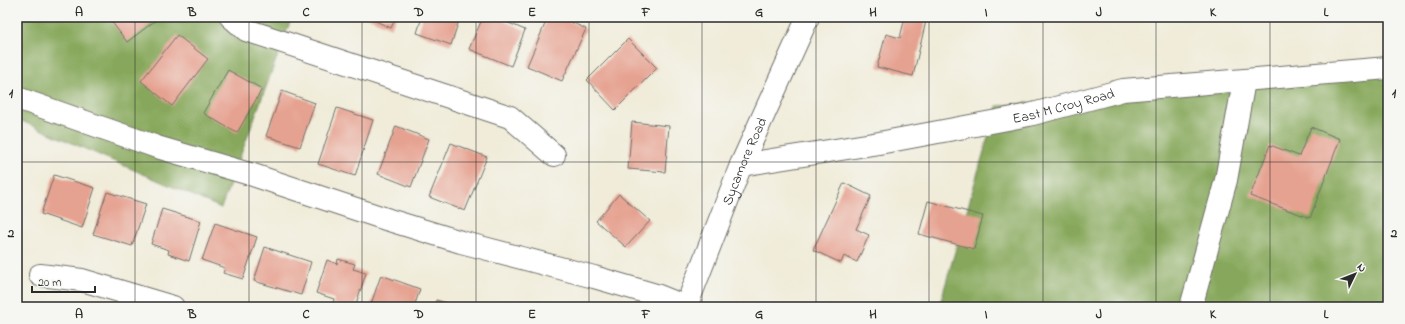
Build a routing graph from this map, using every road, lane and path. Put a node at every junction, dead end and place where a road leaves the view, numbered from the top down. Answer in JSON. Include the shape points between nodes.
{"nodes":[{"id":1,"x":231,"y":17,"type":"edge"},
{"id":2,"x":808,"y":17,"type":"edge"},
{"id":3,"x":1388,"y":68,"type":"edge"},
{"id":4,"x":1244,"y":81,"type":"junction"},
{"id":5,"x":17,"y":98,"type":"edge"},
{"id":6,"x":554,"y":155,"type":"dead end"},
{"id":7,"x":741,"y":165,"type":"junction"},
{"id":8,"x":40,"y":275,"type":"dead end"},
{"id":9,"x":173,"y":307,"type":"edge"},
{"id":10,"x":686,"y":307,"type":"edge"},
{"id":11,"x":1191,"y":307,"type":"edge"}],
"edges":[{"from":1,"to":6,"type":"street","via":[[246,30],[510,117]]},
{"from":2,"to":7,"type":"street","name":"Sycamore Road"},
{"from":3,"to":4,"type":"street","name":"East M Croy Road"},
{"from":4,"to":7,"type":"street","name":"East M Croy Road","via":[[1123,90],[1029,115]]},
{"from":4,"to":11,"type":"street","via":[[1226,180]]},
{"from":5,"to":10,"type":"street","via":[[157,147],[253,175],[389,220],[656,295]]},
{"from":7,"to":10,"type":"street","name":"Sycamore Road"},
{"from":8,"to":9,"type":"street","via":[[82,280]]}]}
